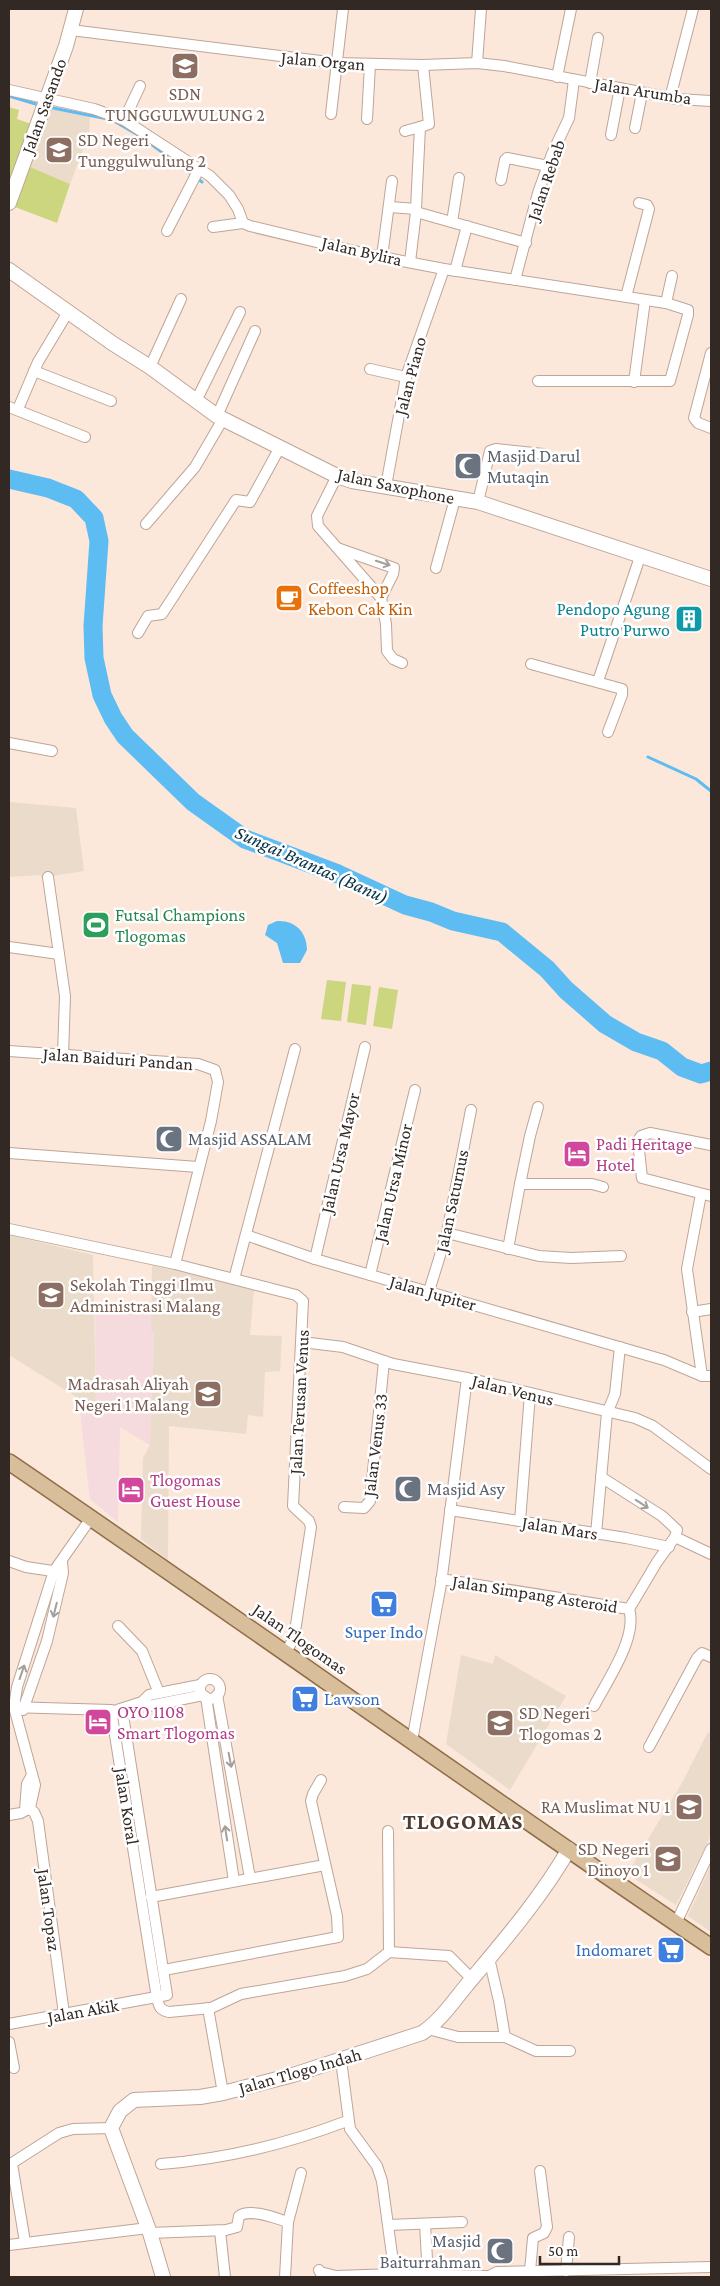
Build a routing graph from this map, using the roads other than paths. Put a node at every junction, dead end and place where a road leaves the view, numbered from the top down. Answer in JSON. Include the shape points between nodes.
{"nodes":[{"id":1,"x":76,"y":9,"type":"edge"},
{"id":2,"x":343,"y":9,"type":"edge"},
{"id":3,"x":481,"y":9,"type":"edge"},
{"id":4,"x":571,"y":9,"type":"edge"},
{"id":5,"x":693,"y":9,"type":"edge"},
{"id":6,"x":71,"y":30,"type":"junction"},
{"id":7,"x":598,"y":38,"type":"dead end"},
{"id":8,"x":337,"y":63,"type":"junction"},
{"id":9,"x":477,"y":63,"type":"junction"},
{"id":10,"x":370,"y":65,"type":"junction"},
{"id":11,"x":423,"y":65,"type":"junction"},
{"id":12,"x":557,"y":77,"type":"junction"},
{"id":13,"x":574,"y":80,"type":"junction"},
{"id":14,"x":590,"y":83,"type":"junction"},
{"id":15,"x":140,"y":86,"type":"dead end"},
{"id":16,"x":620,"y":88,"type":"junction"},
{"id":17,"x":9,"y":90,"type":"edge"},
{"id":18,"x":642,"y":93,"type":"junction"},
{"id":19,"x":670,"y":98,"type":"junction"},
{"id":20,"x":711,"y":101,"type":"edge"},
{"id":21,"x":45,"y":104,"type":"junction"},
{"id":22,"x":331,"y":114,"type":"dead end"},
{"id":23,"x":367,"y":119,"type":"dead end"},
{"id":24,"x":124,"y":120,"type":"junction"},
{"id":25,"x":426,"y":123,"type":"junction"},
{"id":26,"x":635,"y":128,"type":"dead end"},
{"id":27,"x":405,"y":131,"type":"dead end"},
{"id":28,"x":611,"y":135,"type":"dead end"},
{"id":29,"x":548,"y":166,"type":"junction"},
{"id":30,"x":195,"y":175,"type":"junction"},
{"id":31,"x":459,"y":178,"type":"dead end"},
{"id":32,"x":500,"y":180,"type":"dead end"},
{"id":33,"x":392,"y":181,"type":"dead end"},
{"id":34,"x":9,"y":203,"type":"edge"},
{"id":35,"x":639,"y":204,"type":"dead end"},
{"id":36,"x":390,"y":207,"type":"junction"},
{"id":37,"x":416,"y":211,"type":"junction"},
{"id":38,"x":452,"y":222,"type":"junction"},
{"id":39,"x":238,"y":224,"type":"junction"},
{"id":40,"x":466,"y":226,"type":"junction"},
{"id":41,"x":213,"y":227,"type":"dead end"},
{"id":42,"x":167,"y":231,"type":"dead end"},
{"id":43,"x":526,"y":243,"type":"junction"},
{"id":44,"x":382,"y":257,"type":"junction"},
{"id":45,"x":410,"y":262,"type":"junction"},
{"id":46,"x":444,"y":269,"type":"junction"},
{"id":47,"x":9,"y":270,"type":"edge"},
{"id":48,"x":455,"y":270,"type":"junction"},
{"id":49,"x":672,"y":276,"type":"dead end"},
{"id":50,"x":515,"y":280,"type":"junction"},
{"id":51,"x":626,"y":297,"type":"junction"},
{"id":52,"x":181,"y":299,"type":"dead end"},
{"id":53,"x":645,"y":300,"type":"junction"},
{"id":54,"x":666,"y":303,"type":"junction"},
{"id":55,"x":68,"y":312,"type":"junction"},
{"id":56,"x":240,"y":312,"type":"dead end"},
{"id":57,"x":255,"y":332,"type":"dead end"},
{"id":58,"x":711,"y":353,"type":"edge"},
{"id":59,"x":150,"y":367,"type":"junction"},
{"id":60,"x":370,"y":369,"type":"dead end"},
{"id":61,"x":34,"y":371,"type":"junction"},
{"id":62,"x":406,"y":377,"type":"junction"},
{"id":63,"x":708,"y":379,"type":"edge"},
{"id":64,"x":538,"y":381,"type":"dead end"},
{"id":65,"x":634,"y":382,"type":"junction"},
{"id":66,"x":111,"y":401,"type":"dead end"},
{"id":67,"x":196,"y":401,"type":"junction"},
{"id":68,"x":13,"y":408,"type":"edge"},
{"id":69,"x":220,"y":417,"type":"junction"},
{"id":70,"x":711,"y":428,"type":"edge"},
{"id":71,"x":84,"y":437,"type":"dead end"},
{"id":72,"x":279,"y":449,"type":"junction"},
{"id":73,"x":543,"y":454,"type":"dead end"},
{"id":74,"x":337,"y":476,"type":"junction"},
{"id":75,"x":386,"y":486,"type":"junction"},
{"id":76,"x":455,"y":498,"type":"junction"},
{"id":77,"x":478,"y":502,"type":"junction"},
{"id":78,"x":146,"y":524,"type":"dead end"},
{"id":79,"x":339,"y":549,"type":"junction"},
{"id":80,"x":640,"y":557,"type":"junction"},
{"id":81,"x":436,"y":568,"type":"dead end"},
{"id":82,"x":711,"y":579,"type":"edge"},
{"id":83,"x":380,"y":598,"type":"junction"},
{"id":84,"x":138,"y":633,"type":"dead end"},
{"id":85,"x":402,"y":663,"type":"dead end"},
{"id":86,"x":531,"y":664,"type":"dead end"},
{"id":87,"x":598,"y":682,"type":"junction"},
{"id":88,"x":608,"y":732,"type":"dead end"},
{"id":89,"x":9,"y":743,"type":"edge"},
{"id":90,"x":52,"y":751,"type":"dead end"},
{"id":91,"x":48,"y":877,"type":"dead end"},
{"id":92,"x":9,"y":947,"type":"edge"},
{"id":93,"x":59,"y":954,"type":"junction"},
{"id":94,"x":365,"y":1047,"type":"dead end"},
{"id":95,"x":295,"y":1049,"type":"dead end"},
{"id":96,"x":9,"y":1051,"type":"edge"},
{"id":97,"x":63,"y":1055,"type":"junction"},
{"id":98,"x":415,"y":1090,"type":"dead end"},
{"id":99,"x":538,"y":1107,"type":"dead end"},
{"id":100,"x":471,"y":1110,"type":"dead end"},
{"id":101,"x":711,"y":1146,"type":"edge"},
{"id":102,"x":9,"y":1153,"type":"edge"},
{"id":103,"x":198,"y":1167,"type":"junction"},
{"id":104,"x":520,"y":1184,"type":"junction"},
{"id":105,"x":603,"y":1187,"type":"dead end"},
{"id":106,"x":706,"y":1195,"type":"edge"},
{"id":107,"x":9,"y":1229,"type":"edge"},
{"id":108,"x":447,"y":1233,"type":"junction"},
{"id":109,"x":246,"y":1235,"type":"junction"},
{"id":110,"x":508,"y":1249,"type":"junction"},
{"id":111,"x":621,"y":1256,"type":"dead end"},
{"id":112,"x":315,"y":1259,"type":"junction"},
{"id":113,"x":175,"y":1264,"type":"junction"},
{"id":114,"x":370,"y":1275,"type":"junction"},
{"id":115,"x":234,"y":1279,"type":"junction"},
{"id":116,"x":429,"y":1291,"type":"junction"},
{"id":117,"x":711,"y":1309,"type":"edge"},
{"id":118,"x":692,"y":1312,"type":"junction"},
{"id":119,"x":302,"y":1342,"type":"junction"},
{"id":120,"x":620,"y":1347,"type":"junction"},
{"id":121,"x":384,"y":1361,"type":"junction"},
{"id":122,"x":707,"y":1376,"type":"edge"},
{"id":123,"x":467,"y":1378,"type":"junction"},
{"id":124,"x":530,"y":1394,"type":"junction"},
{"id":125,"x":607,"y":1413,"type":"junction"},
{"id":126,"x":9,"y":1462,"type":"edge"},
{"id":127,"x":711,"y":1469,"type":"edge"},
{"id":128,"x":601,"y":1477,"type":"junction"},
{"id":129,"x":344,"y":1507,"type":"dead end"},
{"id":130,"x":450,"y":1510,"type":"junction"},
{"id":131,"x":88,"y":1521,"type":"junction"},
{"id":132,"x":520,"y":1521,"type":"junction"},
{"id":133,"x":596,"y":1534,"type":"junction"},
{"id":134,"x":675,"y":1537,"type":"junction"},
{"id":135,"x":669,"y":1548,"type":"junction"},
{"id":136,"x":711,"y":1554,"type":"edge"},
{"id":137,"x":9,"y":1561,"type":"edge"},
{"id":138,"x":60,"y":1569,"type":"junction"},
{"id":139,"x":442,"y":1579,"type":"junction"},
{"id":140,"x":629,"y":1609,"type":"junction"},
{"id":141,"x":118,"y":1626,"type":"dead end"},
{"id":142,"x":286,"y":1652,"type":"junction"},
{"id":143,"x":711,"y":1657,"type":"edge"},
{"id":144,"x":200,"y":1685,"type":"junction"},
{"id":145,"x":159,"y":1693,"type":"junction"},
{"id":146,"x":218,"y":1695,"type":"junction"},
{"id":147,"x":204,"y":1696,"type":"junction"},
{"id":148,"x":142,"y":1702,"type":"junction"},
{"id":149,"x":26,"y":1706,"type":"junction"},
{"id":150,"x":594,"y":1706,"type":"dead end"},
{"id":151,"x":11,"y":1707,"type":"edge"},
{"id":152,"x":117,"y":1710,"type":"junction"},
{"id":153,"x":17,"y":1720,"type":"junction"},
{"id":154,"x":412,"y":1742,"type":"junction"},
{"id":155,"x":649,"y":1747,"type":"dead end"},
{"id":156,"x":321,"y":1780,"type":"dead end"},
{"id":157,"x":234,"y":1782,"type":"junction"},
{"id":158,"x":218,"y":1785,"type":"junction"},
{"id":159,"x":27,"y":1809,"type":"junction"},
{"id":160,"x":9,"y":1815,"type":"edge"},
{"id":161,"x":388,"y":1831,"type":"dead end"},
{"id":162,"x":569,"y":1849,"type":"junction"},
{"id":163,"x":711,"y":1849,"type":"edge"},
{"id":164,"x":325,"y":1865,"type":"junction"},
{"id":165,"x":250,"y":1878,"type":"junction"},
{"id":166,"x":234,"y":1881,"type":"junction"},
{"id":167,"x":151,"y":1897,"type":"junction"},
{"id":168,"x":676,"y":1923,"type":"junction"},
{"id":169,"x":711,"y":1947,"type":"edge"},
{"id":170,"x":389,"y":1952,"type":"junction"},
{"id":171,"x":489,"y":1958,"type":"junction"},
{"id":172,"x":164,"y":1970,"type":"junction"},
{"id":173,"x":472,"y":1978,"type":"junction"},
{"id":174,"x":157,"y":1998,"type":"junction"},
{"id":175,"x":208,"y":2008,"type":"junction"},
{"id":176,"x":64,"y":2014,"type":"junction"},
{"id":177,"x":9,"y":2024,"type":"edge"},
{"id":178,"x":428,"y":2029,"type":"junction"},
{"id":179,"x":504,"y":2037,"type":"junction"},
{"id":180,"x":9,"y":2042,"type":"edge"},
{"id":181,"x":570,"y":2051,"type":"dead end"},
{"id":182,"x":341,"y":2060,"type":"junction"},
{"id":183,"x":14,"y":2068,"type":"dead end"},
{"id":184,"x":222,"y":2093,"type":"junction"},
{"id":185,"x":347,"y":2121,"type":"junction"},
{"id":186,"x":111,"y":2128,"type":"junction"},
{"id":187,"x":10,"y":2164,"type":"edge"},
{"id":188,"x":161,"y":2164,"type":"dead end"},
{"id":189,"x":540,"y":2171,"type":"dead end"},
{"id":190,"x":301,"y":2173,"type":"dead end"},
{"id":191,"x":288,"y":2222,"type":"junction"},
{"id":192,"x":462,"y":2222,"type":"dead end"},
{"id":193,"x":425,"y":2224,"type":"junction"},
{"id":194,"x":389,"y":2225,"type":"junction"},
{"id":195,"x":220,"y":2230,"type":"junction"},
{"id":196,"x":149,"y":2231,"type":"junction"},
{"id":197,"x":569,"y":2236,"type":"dead end"},
{"id":198,"x":24,"y":2242,"type":"junction"},
{"id":199,"x":9,"y":2245,"type":"edge"},
{"id":200,"x":711,"y":2268,"type":"edge"},
{"id":201,"x":319,"y":2270,"type":"dead end"},
{"id":202,"x":530,"y":2271,"type":"junction"},
{"id":203,"x":566,"y":2271,"type":"junction"},
{"id":204,"x":691,"y":2272,"type":"edge"},
{"id":205,"x":395,"y":2276,"type":"edge"},
{"id":206,"x":162,"y":2277,"type":"edge"},
{"id":207,"x":224,"y":2277,"type":"edge"},
{"id":208,"x":285,"y":2277,"type":"edge"},
{"id":209,"x":428,"y":2277,"type":"edge"},
{"id":210,"x":487,"y":2277,"type":"edge"}],
"edges":[{"from":1,"to":6,"type":"street","name":"Jalan Sasando"},
{"from":2,"to":8,"type":"street"},
{"from":3,"to":9,"type":"street"},
{"from":4,"to":12,"type":"street"},
{"from":5,"to":19,"type":"street"},
{"from":6,"to":8,"type":"street","name":"Jalan Organ"},
{"from":6,"to":21,"type":"street","name":"Jalan Sasando"},
{"from":7,"to":14,"type":"street"},
{"from":8,"to":10,"type":"street","name":"Jalan Organ"},
{"from":8,"to":22,"type":"street"},
{"from":9,"to":11,"type":"street","name":"Jalan Organ"},
{"from":9,"to":12,"type":"street","name":"Jalan Organ"},
{"from":10,"to":11,"type":"street","name":"Jalan Organ"},
{"from":10,"to":23,"type":"street"},
{"from":11,"to":25,"type":"street"},
{"from":12,"to":13,"type":"street","name":"Jalan Organ"},
{"from":13,"to":14,"type":"street","name":"Jalan Arumba"},
{"from":13,"to":29,"type":"street","name":"Jalan Rebab","via":[[566,126]]},
{"from":14,"to":16,"type":"street","name":"Jalan Arumba"},
{"from":15,"to":24,"type":"street"},
{"from":16,"to":18,"type":"street","name":"Jalan Arumba"},
{"from":16,"to":28,"type":"street"},
{"from":17,"to":21,"type":"street"},
{"from":18,"to":19,"type":"street","name":"Jalan Arumba"},
{"from":18,"to":26,"type":"street"},
{"from":19,"to":20,"type":"street","name":"Jalan Arumba"},
{"from":21,"to":24,"type":"street","via":[[94,109]]},
{"from":21,"to":34,"type":"street","name":"Jalan Sasando"},
{"from":24,"to":30,"type":"street"},
{"from":25,"to":27,"type":"street"},
{"from":25,"to":37,"type":"street"},
{"from":29,"to":32,"type":"street","via":[[507,158]]},
{"from":29,"to":43,"type":"street","name":"Jalan Rebab"},
{"from":30,"to":39,"type":"street","via":[[210,176],[229,195],[238,209]]},
{"from":30,"to":42,"type":"street"},
{"from":31,"to":38,"type":"street"},
{"from":33,"to":36,"type":"street"},
{"from":35,"to":51,"type":"street","via":[[647,205],[649,209]]},
{"from":36,"to":37,"type":"street"},
{"from":36,"to":44,"type":"street"},
{"from":37,"to":38,"type":"street"},
{"from":37,"to":45,"type":"street"},
{"from":38,"to":40,"type":"street"},
{"from":39,"to":41,"type":"street","name":"Jalan Bylira"},
{"from":39,"to":44,"type":"street","name":"Jalan Bylira"},
{"from":40,"to":43,"type":"street"},
{"from":40,"to":48,"type":"street"},
{"from":43,"to":50,"type":"street","name":"Jalan Rebab"},
{"from":44,"to":45,"type":"street","name":"Jalan Bylira"},
{"from":45,"to":46,"type":"street","name":"Jalan Bylira"},
{"from":46,"to":48,"type":"street","name":"Jalan Bylira"},
{"from":46,"to":62,"type":"street","name":"Jalan Piano"},
{"from":47,"to":55,"type":"street","name":"Jalan Saxophone"},
{"from":48,"to":50,"type":"street","name":"Jalan Bylira"},
{"from":49,"to":54,"type":"street"},
{"from":50,"to":51,"type":"street","name":"Jalan Bylira"},
{"from":51,"to":53,"type":"street","name":"Jalan Bylira"},
{"from":52,"to":59,"type":"street"},
{"from":53,"to":54,"type":"street","name":"Jalan Bylira"},
{"from":53,"to":65,"type":"street"},
{"from":54,"to":65,"type":"street","name":"Jalan Bylira","via":[[689,312],[672,379]]},
{"from":55,"to":59,"type":"street","name":"Jalan Saxophone"},
{"from":55,"to":61,"type":"street"},
{"from":56,"to":67,"type":"street"},
{"from":57,"to":69,"type":"street"},
{"from":58,"to":63,"type":"street"},
{"from":59,"to":67,"type":"street","name":"Jalan Saxophone"},
{"from":60,"to":62,"type":"street"},
{"from":61,"to":66,"type":"street"},
{"from":61,"to":68,"type":"street"},
{"from":62,"to":75,"type":"street","name":"Jalan Piano"},
{"from":63,"to":70,"type":"street","via":[[694,418]]},
{"from":64,"to":65,"type":"street"},
{"from":67,"to":69,"type":"street","name":"Jalan Saxophone"},
{"from":68,"to":71,"type":"street"},
{"from":69,"to":72,"type":"street","name":"Jalan Saxophone"},
{"from":69,"to":78,"type":"street","via":[[195,467]]},
{"from":72,"to":74,"type":"street","name":"Jalan Saxophone"},
{"from":72,"to":84,"type":"street","via":[[250,502],[236,500],[162,614],[148,616]]},
{"from":73,"to":77,"type":"street","via":[[490,451]]},
{"from":74,"to":75,"type":"street","name":"Jalan Saxophone"},
{"from":74,"to":79,"type":"street","via":[[317,516],[317,523],[326,538]]},
{"from":75,"to":76,"type":"street","name":"Jalan Saxophone"},
{"from":76,"to":77,"type":"street","name":"Jalan Saxophone"},
{"from":76,"to":81,"type":"street"},
{"from":77,"to":80,"type":"street","name":"Jalan Saxophone","via":[[586,536]]},
{"from":79,"to":83,"type":"street"},
{"from":79,"to":83,"type":"street","one_way":true,"via":[[394,568]]},
{"from":80,"to":82,"type":"street","name":"Jalan Saxophone"},
{"from":80,"to":87,"type":"street"},
{"from":83,"to":85,"type":"street","via":[[386,624],[387,651]]},
{"from":86,"to":87,"type":"street"},
{"from":87,"to":88,"type":"street","via":[[621,688],[623,692]]},
{"from":89,"to":90,"type":"street"},
{"from":91,"to":93,"type":"street"},
{"from":92,"to":93,"type":"street"},
{"from":93,"to":97,"type":"street","via":[[65,996]]},
{"from":94,"to":112,"type":"street","name":"Jalan Ursa Mayor"},
{"from":95,"to":109,"type":"street"},
{"from":96,"to":97,"type":"street","name":"Jalan Baiduri Pandan"},
{"from":97,"to":103,"type":"street","name":"Jalan Baiduri Pandan","via":[[198,1064],[214,1070],[218,1082]]},
{"from":98,"to":114,"type":"street","name":"Jalan Ursa Minor"},
{"from":99,"to":104,"type":"street"},
{"from":100,"to":108,"type":"street","name":"Jalan Saturnus"},
{"from":101,"to":106,"type":"street","via":[[650,1133],[638,1141],[642,1178]]},
{"from":102,"to":103,"type":"street"},
{"from":103,"to":113,"type":"street"},
{"from":104,"to":105,"type":"street","via":[[592,1184]]},
{"from":104,"to":110,"type":"street"},
{"from":106,"to":118,"type":"street","via":[[687,1269]]},
{"from":107,"to":113,"type":"street"},
{"from":108,"to":110,"type":"street"},
{"from":108,"to":116,"type":"street","name":"Jalan Saturnus"},
{"from":109,"to":112,"type":"street","name":"Jalan Jupiter"},
{"from":109,"to":115,"type":"street"},
{"from":110,"to":111,"type":"street","via":[[562,1258]]},
{"from":112,"to":114,"type":"street","name":"Jalan Jupiter"},
{"from":113,"to":115,"type":"street"},
{"from":114,"to":116,"type":"street","name":"Jalan Jupiter"},
{"from":115,"to":119,"type":"street","name":"Jalan Terusan Venus","via":[[296,1295],[303,1301]]},
{"from":116,"to":120,"type":"street","name":"Jalan Jupiter"},
{"from":117,"to":118,"type":"street"},
{"from":118,"to":122,"type":"street"},
{"from":119,"to":121,"type":"street","name":"Jalan Venus","via":[[343,1347]]},
{"from":119,"to":142,"type":"street","name":"Jalan Terusan Venus","via":[[293,1506],[311,1523],[294,1638]]},
{"from":120,"to":122,"type":"street","name":"Jalan Jupiter"},
{"from":120,"to":125,"type":"street","via":[[615,1394]]},
{"from":121,"to":123,"type":"street","name":"Jalan Venus"},
{"from":121,"to":129,"type":"street","name":"Jalan Venus 33","via":[[370,1501],[364,1508]]},
{"from":123,"to":124,"type":"street","name":"Jalan Venus"},
{"from":123,"to":130,"type":"street"},
{"from":124,"to":125,"type":"street","name":"Jalan Venus"},
{"from":124,"to":132,"type":"street"},
{"from":125,"to":127,"type":"street","name":"Jalan Venus","via":[[635,1418],[653,1426]]},
{"from":125,"to":128,"type":"street"},
{"from":126,"to":131,"type":"main road","name":"Jalan Tlogomas"},
{"from":128,"to":133,"type":"street"},
{"from":128,"to":134,"type":"street","one_way":true,"via":[[672,1524],[677,1530]]},
{"from":130,"to":132,"type":"street","name":"Jalan Mars"},
{"from":130,"to":139,"type":"street"},
{"from":131,"to":138,"type":"street","via":[[75,1538]]},
{"from":131,"to":142,"type":"main road","name":"Jalan Tlogomas"},
{"from":132,"to":133,"type":"street","name":"Jalan Mars"},
{"from":133,"to":135,"type":"street","name":"Jalan Mars"},
{"from":134,"to":135,"type":"street"},
{"from":134,"to":136,"type":"street"},
{"from":135,"to":140,"type":"street"},
{"from":137,"to":138,"type":"street"},
{"from":138,"to":149,"type":"street","one_way":true,"via":[[47,1641]]},
{"from":151,"to":138,"type":"street","one_way":true},
{"from":139,"to":140,"type":"street","name":"Jalan Simpang Asteroid"},
{"from":139,"to":154,"type":"street"},
{"from":140,"to":150,"type":"street","via":[[632,1616],[629,1636]]},
{"from":141,"to":145,"type":"street","via":[[142,1651]]},
{"from":142,"to":154,"type":"main road","name":"Jalan Tlogomas"},
{"from":143,"to":155,"type":"street","via":[[702,1653],[697,1658]]},
{"from":144,"to":145,"type":"street"},
{"from":144,"to":146,"type":"street","via":[[207,1679],[216,1680],[220,1687]]},
{"from":144,"to":147,"type":"street"},
{"from":145,"to":148,"type":"street","via":[[149,1695]]},
{"from":146,"to":147,"type":"street"},
{"from":146,"to":157,"type":"street","one_way":true},
{"from":147,"to":148,"type":"street","via":[[149,1706]]},
{"from":147,"to":158,"type":"street"},
{"from":148,"to":152,"type":"street"},
{"from":149,"to":151,"type":"street"},
{"from":149,"to":152,"type":"street"},
{"from":149,"to":153,"type":"street"},
{"from":151,"to":153,"type":"street"},
{"from":152,"to":167,"type":"street"},
{"from":152,"to":174,"type":"street","name":"Jalan Koral"},
{"from":153,"to":159,"type":"street","via":[[35,1785]]},
{"from":154,"to":162,"type":"main road","name":"Jalan Tlogomas"},
{"from":156,"to":164,"type":"street","via":[[311,1802]]},
{"from":157,"to":158,"type":"street"},
{"from":157,"to":165,"type":"street"},
{"from":166,"to":158,"type":"street","one_way":true},
{"from":159,"to":160,"type":"street"},
{"from":159,"to":176,"type":"street","name":"Jalan Topaz","via":[[38,1821]]},
{"from":161,"to":170,"type":"street"},
{"from":162,"to":168,"type":"main road","name":"Jalan Tlogomas"},
{"from":162,"to":171,"type":"street","name":"Jalan Tlogo Indah"},
{"from":163,"to":168,"type":"street"},
{"from":164,"to":165,"type":"street"},
{"from":164,"to":172,"type":"street","via":[[337,1916],[338,1937]]},
{"from":165,"to":166,"type":"street"},
{"from":166,"to":167,"type":"street"},
{"from":167,"to":172,"type":"street"},
{"from":168,"to":169,"type":"main road","name":"Jalan Tlogomas"},
{"from":170,"to":173,"type":"street","via":[[449,1956]]},
{"from":170,"to":175,"type":"street","via":[[367,1969],[345,1976],[241,1994]]},
{"from":171,"to":173,"type":"street","name":"Jalan Tlogo Indah"},
{"from":171,"to":179,"type":"street"},
{"from":172,"to":174,"type":"street","via":[[168,1992]]},
{"from":173,"to":178,"type":"street","name":"Jalan Tlogo Indah"},
{"from":174,"to":175,"type":"street","via":[[159,2007],[169,2012]]},
{"from":174,"to":176,"type":"street","name":"Jalan Akik"},
{"from":175,"to":184,"type":"street"},
{"from":176,"to":177,"type":"street","name":"Jalan Akik"},
{"from":178,"to":179,"type":"street","via":[[448,2036]]},
{"from":178,"to":182,"type":"street","name":"Jalan Tlogo Indah","via":[[410,2039]]},
{"from":179,"to":181,"type":"street","via":[[536,2051]]},
{"from":180,"to":183,"type":"street"},
{"from":182,"to":184,"type":"street","name":"Jalan Tlogo Indah"},
{"from":182,"to":185,"type":"street"},
{"from":184,"to":186,"type":"street","name":"Jalan Tlogo Indah","via":[[134,2100],[120,2111]]},
{"from":185,"to":188,"type":"street","via":[[260,2148],[198,2161]]},
{"from":185,"to":194,"type":"street","via":[[379,2173]]},
{"from":186,"to":187,"type":"street","via":[[73,2129],[59,2133]]},
{"from":186,"to":196,"type":"street"},
{"from":187,"to":198,"type":"street"},
{"from":189,"to":202,"type":"street","via":[[547,2227],[544,2233],[533,2238]]},
{"from":190,"to":191,"type":"street"},
{"from":191,"to":195,"type":"street","via":[[267,2215],[244,2214],[239,2216],[237,2227]]},
{"from":191,"to":208,"type":"street"},
{"from":192,"to":193,"type":"street"},
{"from":193,"to":194,"type":"street"},
{"from":193,"to":209,"type":"street"},
{"from":194,"to":205,"type":"street"},
{"from":195,"to":196,"type":"street"},
{"from":195,"to":207,"type":"street"},
{"from":196,"to":198,"type":"street"},
{"from":196,"to":206,"type":"street"},
{"from":197,"to":203,"type":"street"},
{"from":198,"to":199,"type":"street"},
{"from":200,"to":204,"type":"street"},
{"from":201,"to":205,"type":"street","via":[[336,2276]]},
{"from":202,"to":203,"type":"street"},
{"from":202,"to":210,"type":"street","via":[[497,2272]]},
{"from":203,"to":204,"type":"street"},
{"from":205,"to":209,"type":"street"},
{"from":209,"to":210,"type":"street","via":[[448,2274]]}]}
